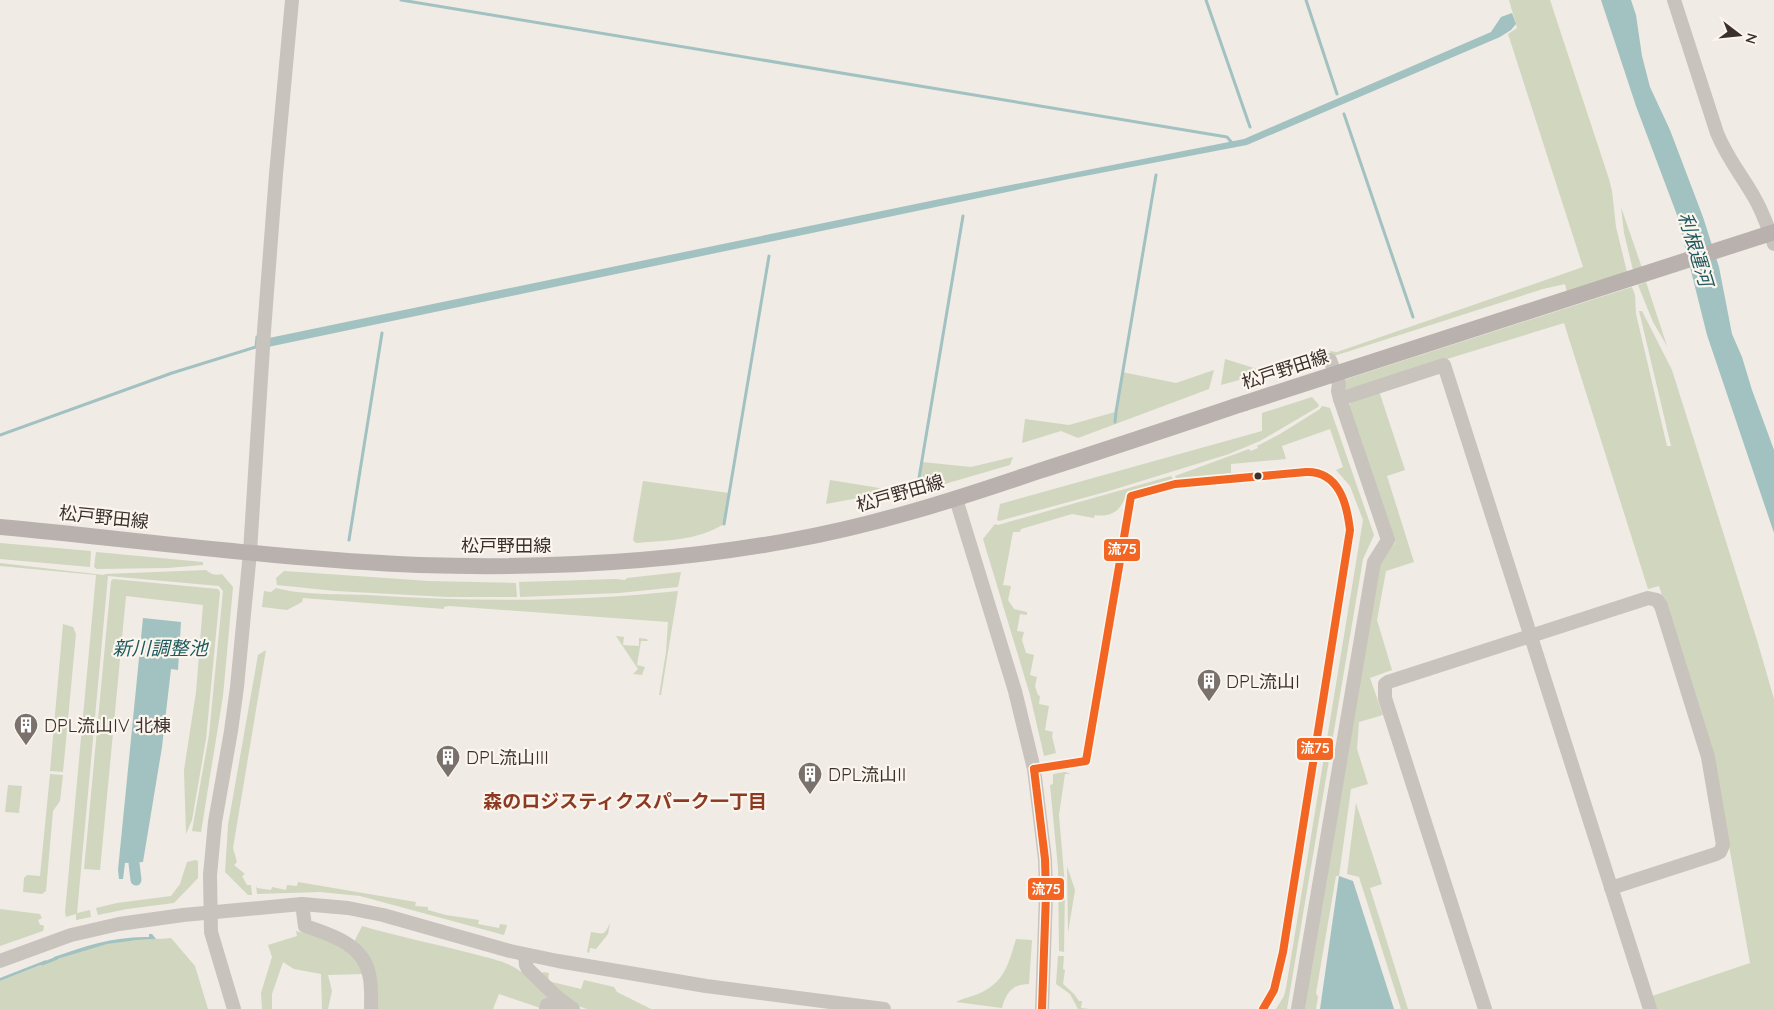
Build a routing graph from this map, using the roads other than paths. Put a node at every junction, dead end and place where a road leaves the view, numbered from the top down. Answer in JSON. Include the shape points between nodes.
{"nodes":[{"id":1,"x":292,"y":0,"type":"edge"},
{"id":2,"x":1674,"y":0,"type":"edge"},
{"id":3,"x":1774,"y":232,"type":"edge"},
{"id":4,"x":1774,"y":244,"type":"edge"},
{"id":5,"x":1330,"y":360,"type":"dead end"},
{"id":6,"x":1340,"y":399,"type":"junction"},
{"id":7,"x":956,"y":499,"type":"junction"},
{"id":8,"x":0,"y":527,"type":"edge"},
{"id":9,"x":250,"y":552,"type":"junction"},
{"id":10,"x":1530,"y":636,"type":"junction"},
{"id":11,"x":1611,"y":888,"type":"junction"},
{"id":12,"x":302,"y":904,"type":"junction"},
{"id":13,"x":210,"y":912,"type":"junction"},
{"id":14,"x":525,"y":955,"type":"junction"},
{"id":15,"x":0,"y":961,"type":"edge"},
{"id":16,"x":813,"y":1005,"type":"edge"},
{"id":17,"x":234,"y":1009,"type":"edge"},
{"id":18,"x":371,"y":1009,"type":"edge"},
{"id":19,"x":546,"y":1009,"type":"edge"},
{"id":20,"x":561,"y":1009,"type":"edge"},
{"id":21,"x":573,"y":1009,"type":"edge"},
{"id":22,"x":884,"y":1009,"type":"edge"},
{"id":23,"x":1042,"y":1009,"type":"edge"},
{"id":24,"x":1298,"y":1009,"type":"edge"},
{"id":25,"x":1485,"y":1009,"type":"edge"},
{"id":26,"x":1650,"y":1009,"type":"edge"}],
"edges":[{"from":1,"to":9,"type":"street","via":[[264,331]]},
{"from":2,"to":4,"type":"street","via":[[1716,133],[1724,152],[1765,218]]},
{"from":3,"to":7,"type":"main road","name":"松戸野田線","bridge":true},
{"from":5,"to":6,"type":"street"},
{"from":6,"to":10,"type":"street","via":[[1444,365]]},
{"from":6,"to":24,"type":"street","via":[[1388,540],[1374,562]]},
{"from":7,"to":9,"type":"main road","name":"松戸野田線","via":[[803,538],[624,562],[542,566],[427,565]]},
{"from":7,"to":23,"type":"street","via":[[1015,691],[1034,769],[1046,894]]},
{"from":8,"to":9,"type":"main road","name":"松戸野田線"},
{"from":9,"to":13,"type":"street","via":[[231,731],[212,848]]},
{"from":10,"to":11,"type":"street"},
{"from":10,"to":11,"type":"street","via":[[1648,598],[1657,600],[1661,606],[1708,757],[1723,844],[1716,854]]},
{"from":10,"to":25,"type":"street","via":[[1388,682],[1384,689]]},
{"from":11,"to":26,"type":"street"},
{"from":12,"to":13,"type":"street"},
{"from":12,"to":14,"type":"street","via":[[383,915]]},
{"from":12,"to":18,"type":"street","via":[[305,926],[345,942],[362,956],[370,975]]},
{"from":13,"to":15,"type":"street","via":[[107,926],[71,935]]},
{"from":13,"to":17,"type":"street","via":[[211,932]]},
{"from":14,"to":16,"type":"street"},
{"from":14,"to":21,"type":"street","via":[[528,969]]},
{"from":16,"to":22,"type":"street"},
{"from":19,"to":20,"type":"street","via":[[547,1006]]}]}
